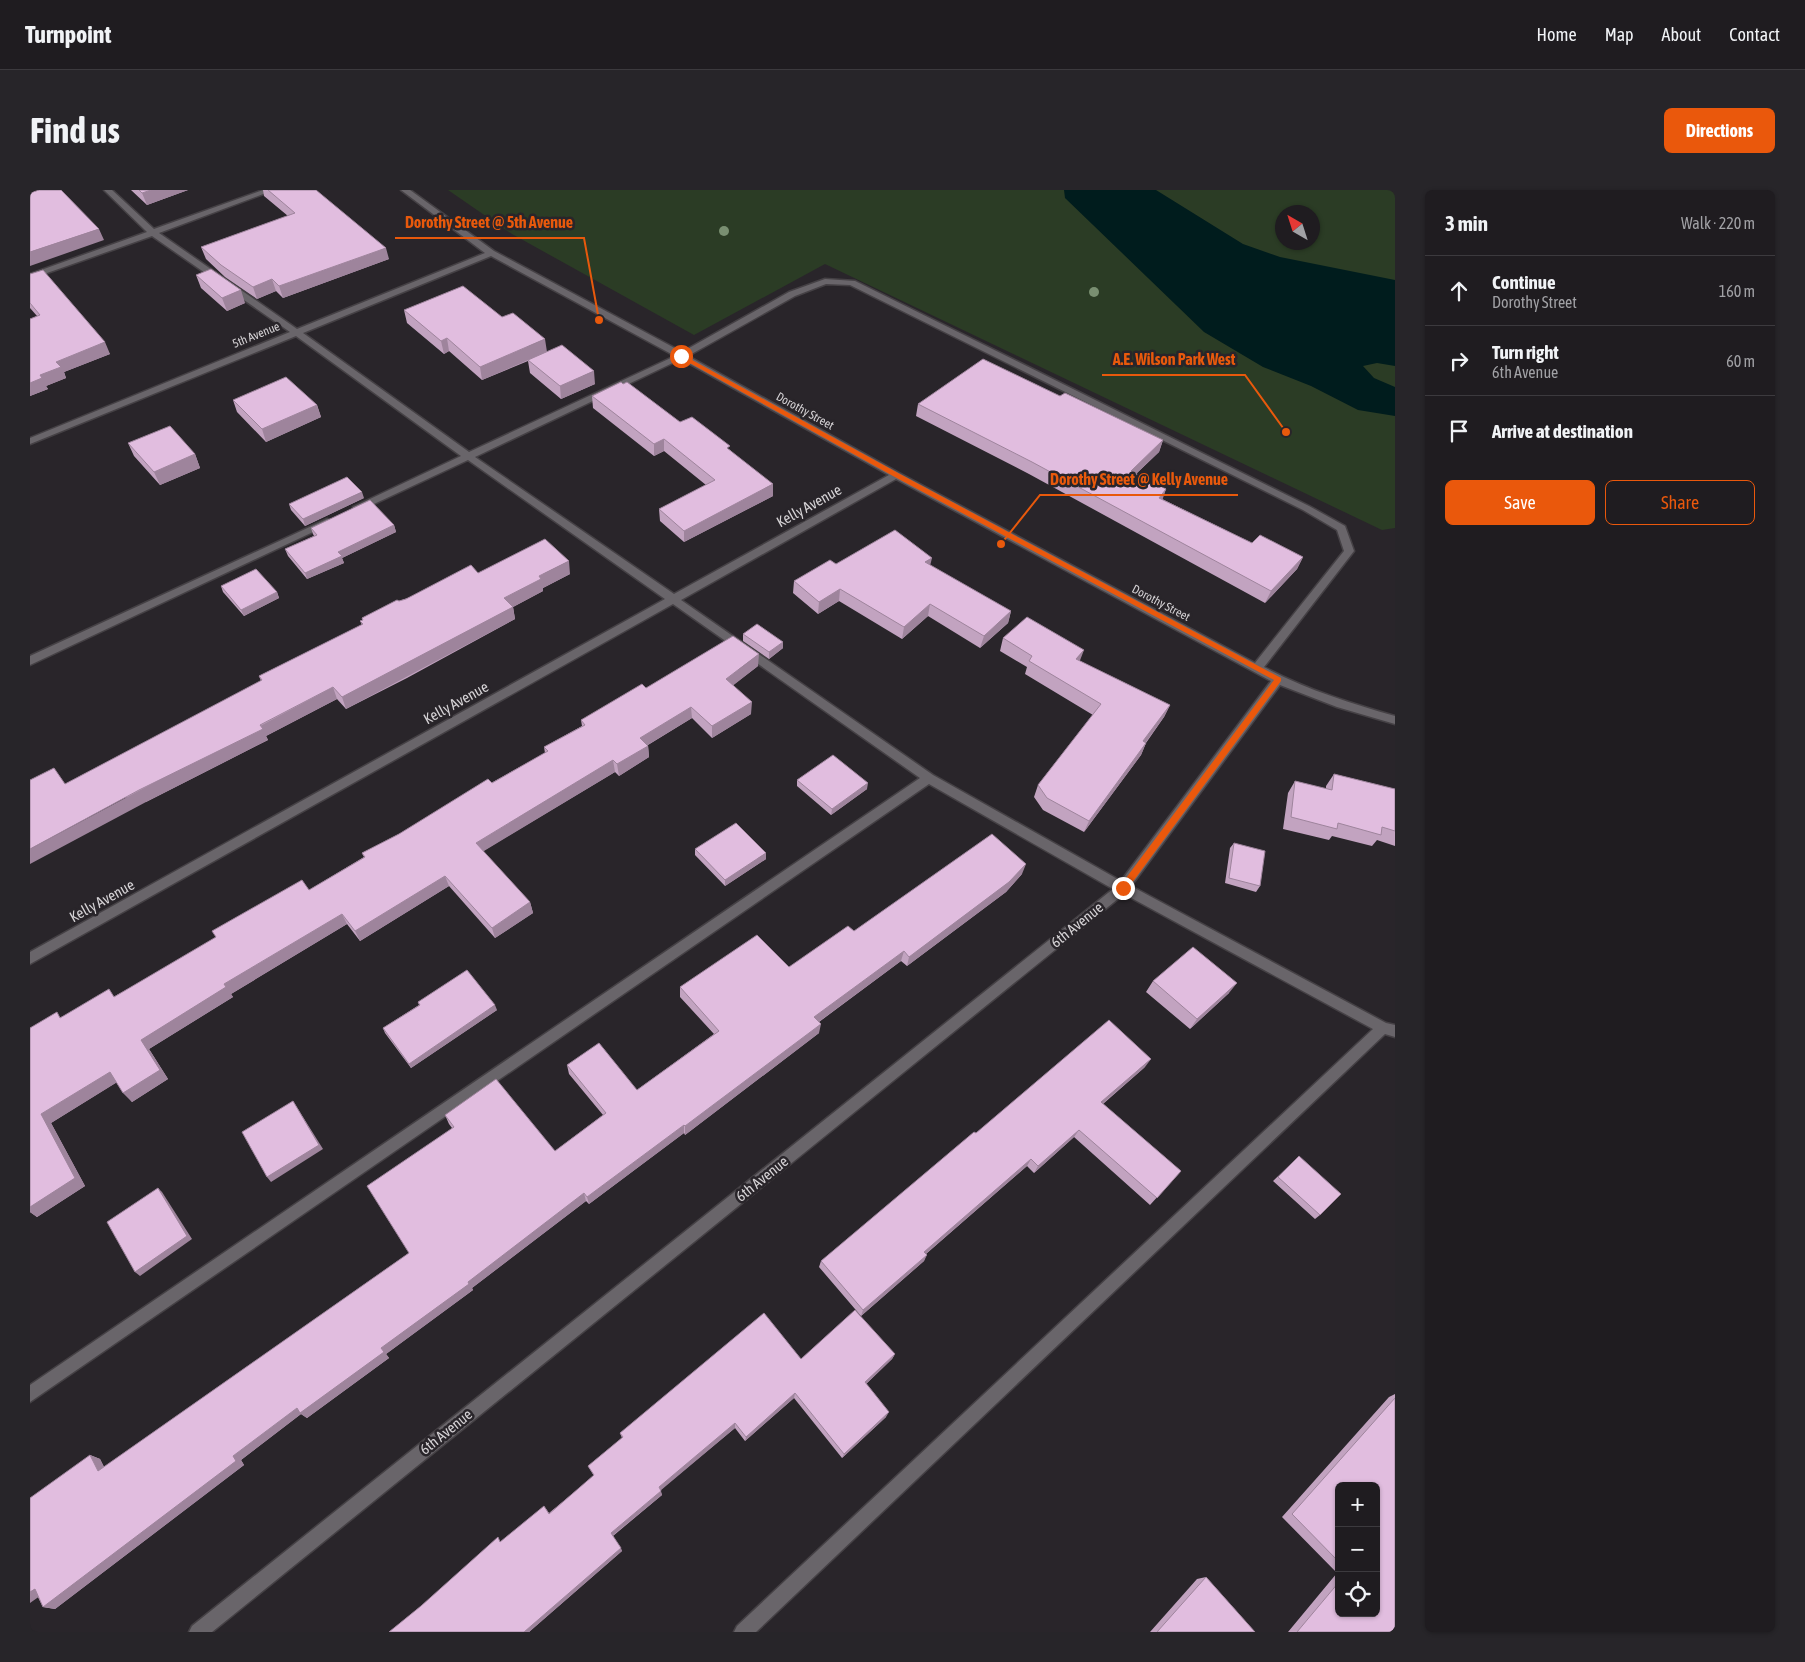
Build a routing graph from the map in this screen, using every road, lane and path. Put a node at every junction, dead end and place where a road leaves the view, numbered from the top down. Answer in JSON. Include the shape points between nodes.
{"nodes":[{"id":1,"x":108,"y":190,"type":"edge"},
{"id":2,"x":270,"y":190,"type":"edge"},
{"id":3,"x":405,"y":190,"type":"edge"},
{"id":4,"x":152,"y":232,"type":"junction"},
{"id":5,"x":491,"y":253,"type":"junction"},
{"id":6,"x":30,"y":277,"type":"edge"},
{"id":7,"x":296,"y":332,"type":"junction"},
{"id":8,"x":681,"y":356,"type":"junction"},
{"id":9,"x":30,"y":441,"type":"edge"},
{"id":10,"x":468,"y":456,"type":"junction"},
{"id":11,"x":896,"y":475,"type":"junction"},
{"id":12,"x":673,"y":599,"type":"junction"},
{"id":13,"x":30,"y":661,"type":"edge"},
{"id":14,"x":1257,"y":668,"type":"junction"},
{"id":15,"x":1278,"y":680,"type":"junction"},
{"id":16,"x":1395,"y":720,"type":"edge"},
{"id":17,"x":929,"y":778,"type":"junction"},
{"id":18,"x":1123,"y":888,"type":"junction"},
{"id":19,"x":30,"y":958,"type":"edge"},
{"id":20,"x":1389,"y":1029,"type":"edge"},
{"id":21,"x":30,"y":1394,"type":"edge"},
{"id":22,"x":198,"y":1632,"type":"edge"},
{"id":23,"x":743,"y":1632,"type":"edge"}],
"edges":[{"from":1,"to":4,"type":"street"},
{"from":2,"to":4,"type":"street"},
{"from":3,"to":5,"type":"street","name":"Dorothy Street"},
{"from":4,"to":6,"type":"street"},
{"from":4,"to":7,"type":"street"},
{"from":5,"to":7,"type":"street","name":"5th Avenue"},
{"from":5,"to":8,"type":"street","name":"Dorothy Street"},
{"from":7,"to":9,"type":"street","name":"5th Avenue"},
{"from":7,"to":10,"type":"street"},
{"from":8,"to":10,"type":"street"},
{"from":8,"to":11,"type":"street","name":"Dorothy Street"},
{"from":8,"to":14,"type":"street","via":[[792,294],[825,281],[852,283],[1306,508],[1341,528],[1349,552]]},
{"from":10,"to":12,"type":"street"},
{"from":10,"to":13,"type":"street"},
{"from":11,"to":12,"type":"street","name":"Kelly Avenue"},
{"from":11,"to":14,"type":"street","name":"Dorothy Street"},
{"from":12,"to":17,"type":"street"},
{"from":12,"to":19,"type":"street","name":"Kelly Avenue"},
{"from":14,"to":15,"type":"street","name":"Dorothy Street"},
{"from":15,"to":16,"type":"street","name":"Dorothy Street"},
{"from":15,"to":18,"type":"street","name":"6th Avenue"},
{"from":17,"to":18,"type":"street"},
{"from":17,"to":21,"type":"street"},
{"from":18,"to":20,"type":"street"},
{"from":18,"to":22,"type":"street","name":"6th Avenue"},
{"from":20,"to":23,"type":"street"}]}
